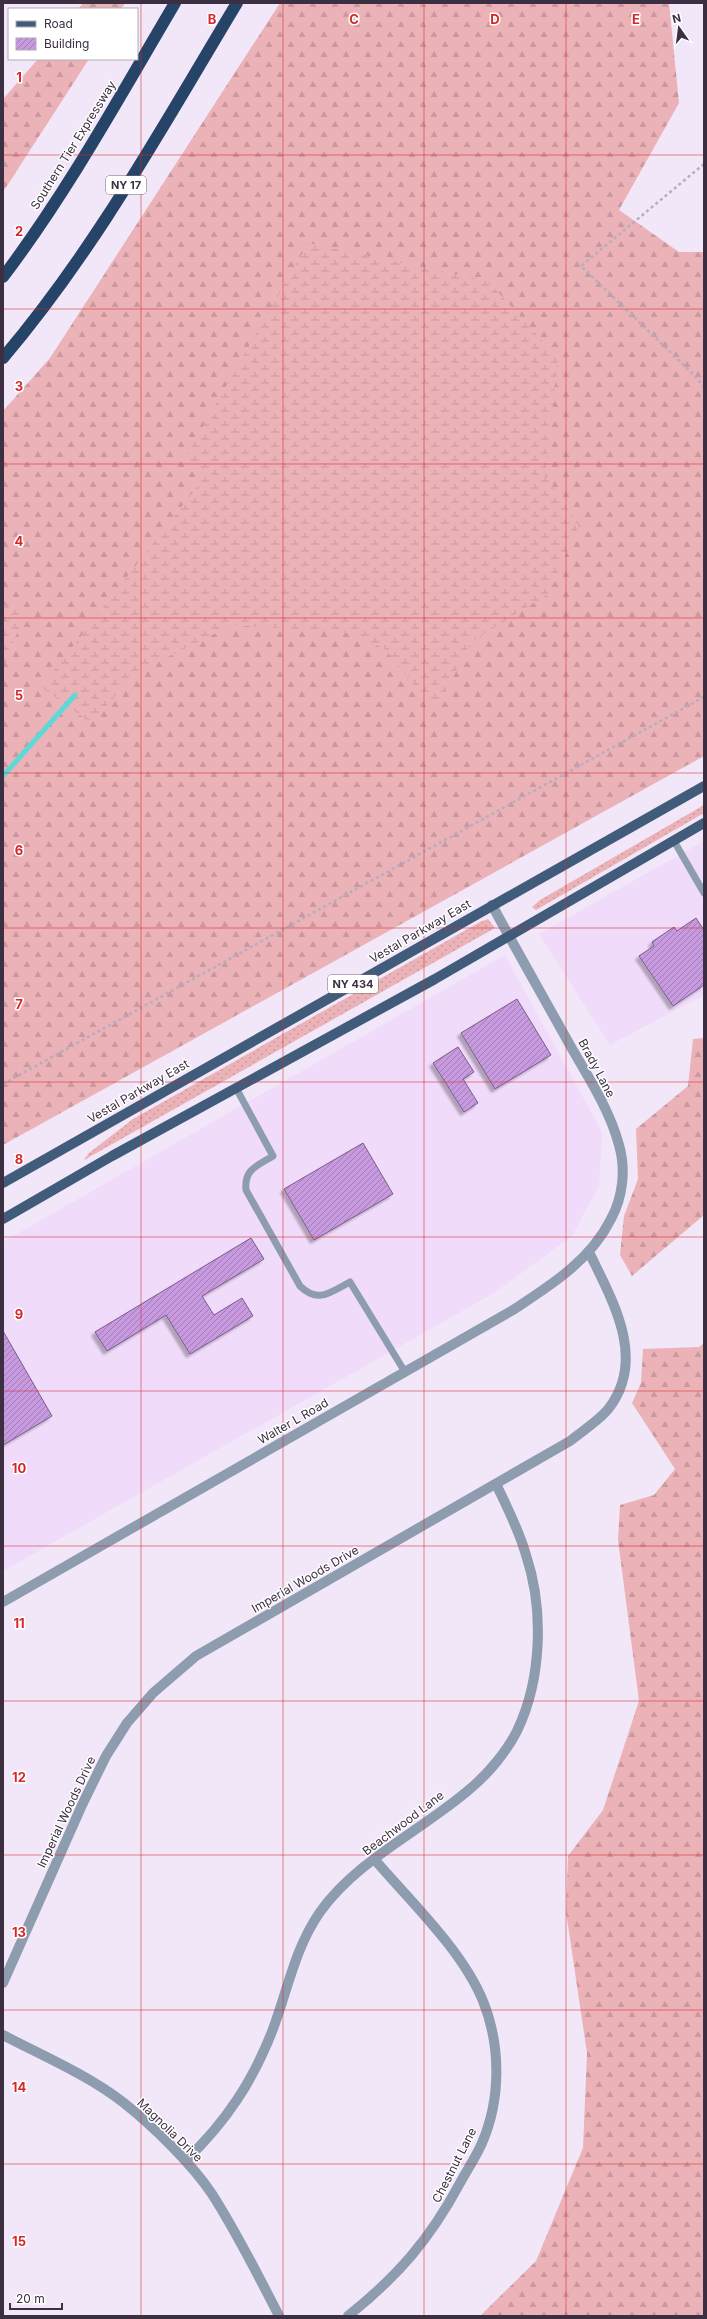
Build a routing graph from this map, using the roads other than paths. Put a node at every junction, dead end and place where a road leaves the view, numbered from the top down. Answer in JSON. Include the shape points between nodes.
{"nodes":[{"id":1,"x":175,"y":3,"type":"edge"},
{"id":2,"x":237,"y":3,"type":"edge"},
{"id":3,"x":3,"y":277,"type":"edge"},
{"id":4,"x":3,"y":358,"type":"edge"},
{"id":5,"x":704,"y":786,"type":"edge"},
{"id":6,"x":704,"y":823,"type":"edge"},
{"id":7,"x":674,"y":841,"type":"junction"},
{"id":8,"x":704,"y":893,"type":"edge"},
{"id":9,"x":492,"y":905,"type":"junction"},
{"id":10,"x":509,"y":936,"type":"junction"},
{"id":11,"x":236,"y":1088,"type":"junction"},
{"id":12,"x":3,"y":1183,"type":"edge"},
{"id":13,"x":3,"y":1219,"type":"edge"},
{"id":14,"x":588,"y":1252,"type":"junction"},
{"id":15,"x":404,"y":1372,"type":"junction"},
{"id":16,"x":496,"y":1484,"type":"junction"},
{"id":17,"x":3,"y":1602,"type":"edge"},
{"id":18,"x":375,"y":1860,"type":"junction"},
{"id":19,"x":3,"y":1984,"type":"edge"},
{"id":20,"x":3,"y":2035,"type":"edge"},
{"id":21,"x":186,"y":2160,"type":"junction"},
{"id":22,"x":279,"y":2316,"type":"edge"},
{"id":23,"x":348,"y":2316,"type":"edge"}],
"edges":[{"from":1,"to":3,"type":"highway","name":"Southern Tier Expressway","via":[[39,228]]},
{"from":2,"to":4,"type":"highway","number":"NY 17","via":[[138,167],[60,286]]},
{"from":5,"to":9,"type":"main road","name":"Vestal Parkway East","number":"NY 434"},
{"from":6,"to":7,"type":"main road","number":"NY 434"},
{"from":7,"to":8,"type":"lane"},
{"from":7,"to":10,"type":"main road","number":"NY 434"},
{"from":9,"to":10,"type":"street","name":"Brady Lane"},
{"from":9,"to":12,"type":"main road","name":"Vestal Parkway East","number":"NY 434"},
{"from":10,"to":11,"type":"main road","number":"NY 434"},
{"from":10,"to":14,"type":"street","name":"Brady Lane","via":[[592,1084],[612,1123],[620,1146],[623,1165],[622,1185],[612,1218]]},
{"from":11,"to":13,"type":"main road","number":"NY 434"},
{"from":11,"to":15,"type":"lane","via":[[272,1156],[250,1170],[245,1180],[246,1190],[300,1286],[308,1294],[316,1295],[326,1294],[350,1282]]},
{"from":14,"to":15,"type":"street","name":"Walter L Road","via":[[562,1278],[519,1306]]},
{"from":14,"to":16,"type":"street","name":"Imperial Woods Drive","via":[[612,1300],[626,1345],[625,1374],[618,1393],[609,1409],[570,1441]]},
{"from":15,"to":17,"type":"street","name":"Walter L Road"},
{"from":16,"to":18,"type":"street","name":"Beachwood Lane","via":[[519,1534],[534,1584],[538,1636],[527,1708],[516,1733],[498,1759],[472,1787]]},
{"from":16,"to":19,"type":"street","name":"Imperial Woods Drive","via":[[196,1656],[153,1694],[127,1723],[106,1756]]},
{"from":18,"to":21,"type":"street","name":"Beachwood Lane","via":[[351,1878],[319,1914],[298,1950],[262,2057],[228,2116]]},
{"from":18,"to":23,"type":"street","name":"Chestnut Lane","via":[[464,1967],[483,2001],[494,2039],[495,2090],[482,2143],[441,2218],[408,2262],[370,2299]]},
{"from":20,"to":21,"type":"street","name":"Magnolia Drive","via":[[101,2087],[125,2103]]},
{"from":21,"to":22,"type":"street","name":"Magnolia Drive","via":[[212,2194]]}]}
